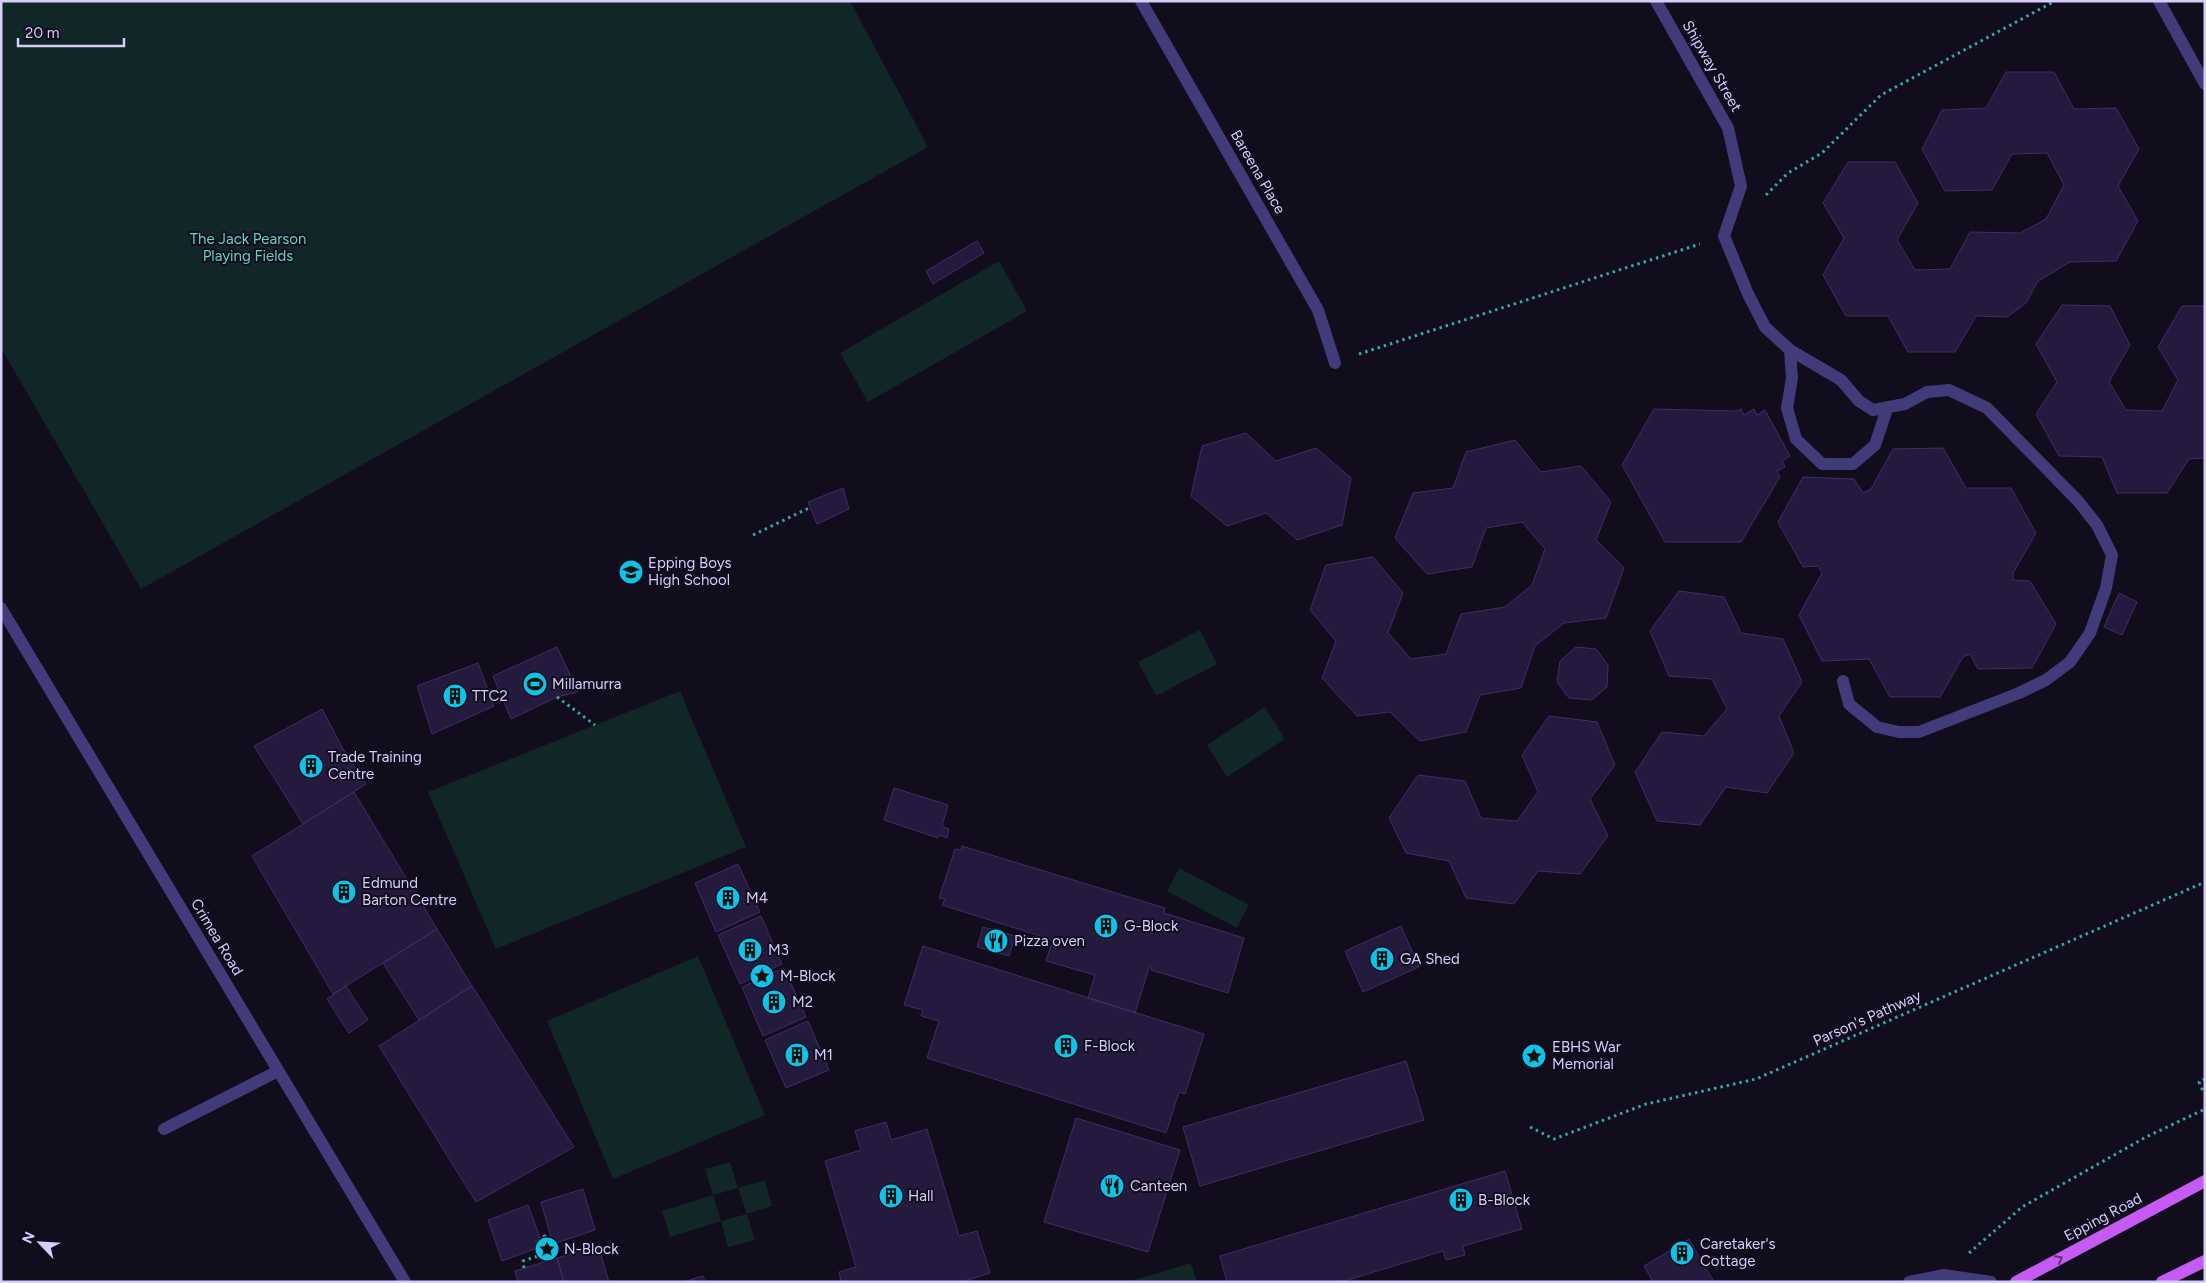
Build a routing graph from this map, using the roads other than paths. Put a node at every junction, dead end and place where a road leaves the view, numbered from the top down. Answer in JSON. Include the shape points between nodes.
{"nodes":[{"id":1,"x":1142,"y":1,"type":"edge"},
{"id":2,"x":1656,"y":1,"type":"edge"},
{"id":3,"x":2159,"y":1,"type":"edge"},
{"id":4,"x":2205,"y":84,"type":"edge"},
{"id":5,"x":1790,"y":350,"type":"junction"},
{"id":6,"x":1335,"y":363,"type":"road end"},
{"id":7,"x":1887,"y":408,"type":"junction"},
{"id":8,"x":1,"y":608,"type":"edge"},
{"id":9,"x":1843,"y":681,"type":"dead end"},
{"id":10,"x":278,"y":1071,"type":"junction"},
{"id":11,"x":164,"y":1129,"type":"dead end"},
{"id":12,"x":2205,"y":1181,"type":"edge"},
{"id":13,"x":2205,"y":1261,"type":"edge"},
{"id":14,"x":405,"y":1282,"type":"edge"},
{"id":15,"x":1909,"y":1282,"type":"edge"},
{"id":16,"x":1991,"y":1282,"type":"edge"},
{"id":17,"x":2016,"y":1282,"type":"edge"},
{"id":18,"x":2162,"y":1282,"type":"edge"}],
"edges":[{"from":1,"to":6,"type":"street","name":"Bareena Place","via":[[1318,310]]},
{"from":2,"to":5,"type":"street","name":"Shipway Street","via":[[1728,128],[1741,186],[1724,236],[1765,327]]},
{"from":3,"to":4,"type":"street"},
{"from":5,"to":7,"type":"street","via":[[1841,380],[1859,401],[1873,410]]},
{"from":5,"to":7,"type":"street","via":[[1792,378],[1786,408],[1796,439],[1822,464],[1853,464],[1875,445]]},
{"from":7,"to":9,"type":"street","via":[[1905,404],[1927,392],[1949,390],[1987,408],[2097,524],[2112,556],[2106,588],[2090,633],[2070,662],[2046,680],[2019,693],[1919,732],[1900,732],[1878,727],[1849,704]]},
{"from":8,"to":10,"type":"street","name":"Crimea Road"},
{"from":10,"to":11,"type":"street"},
{"from":10,"to":14,"type":"street","name":"Crimea Road"},
{"from":17,"to":12,"type":"main road","name":"Epping Road","one_way":true},
{"from":13,"to":18,"type":"main road"},
{"from":15,"to":16,"type":"street","via":[[1944,1275]]}]}
